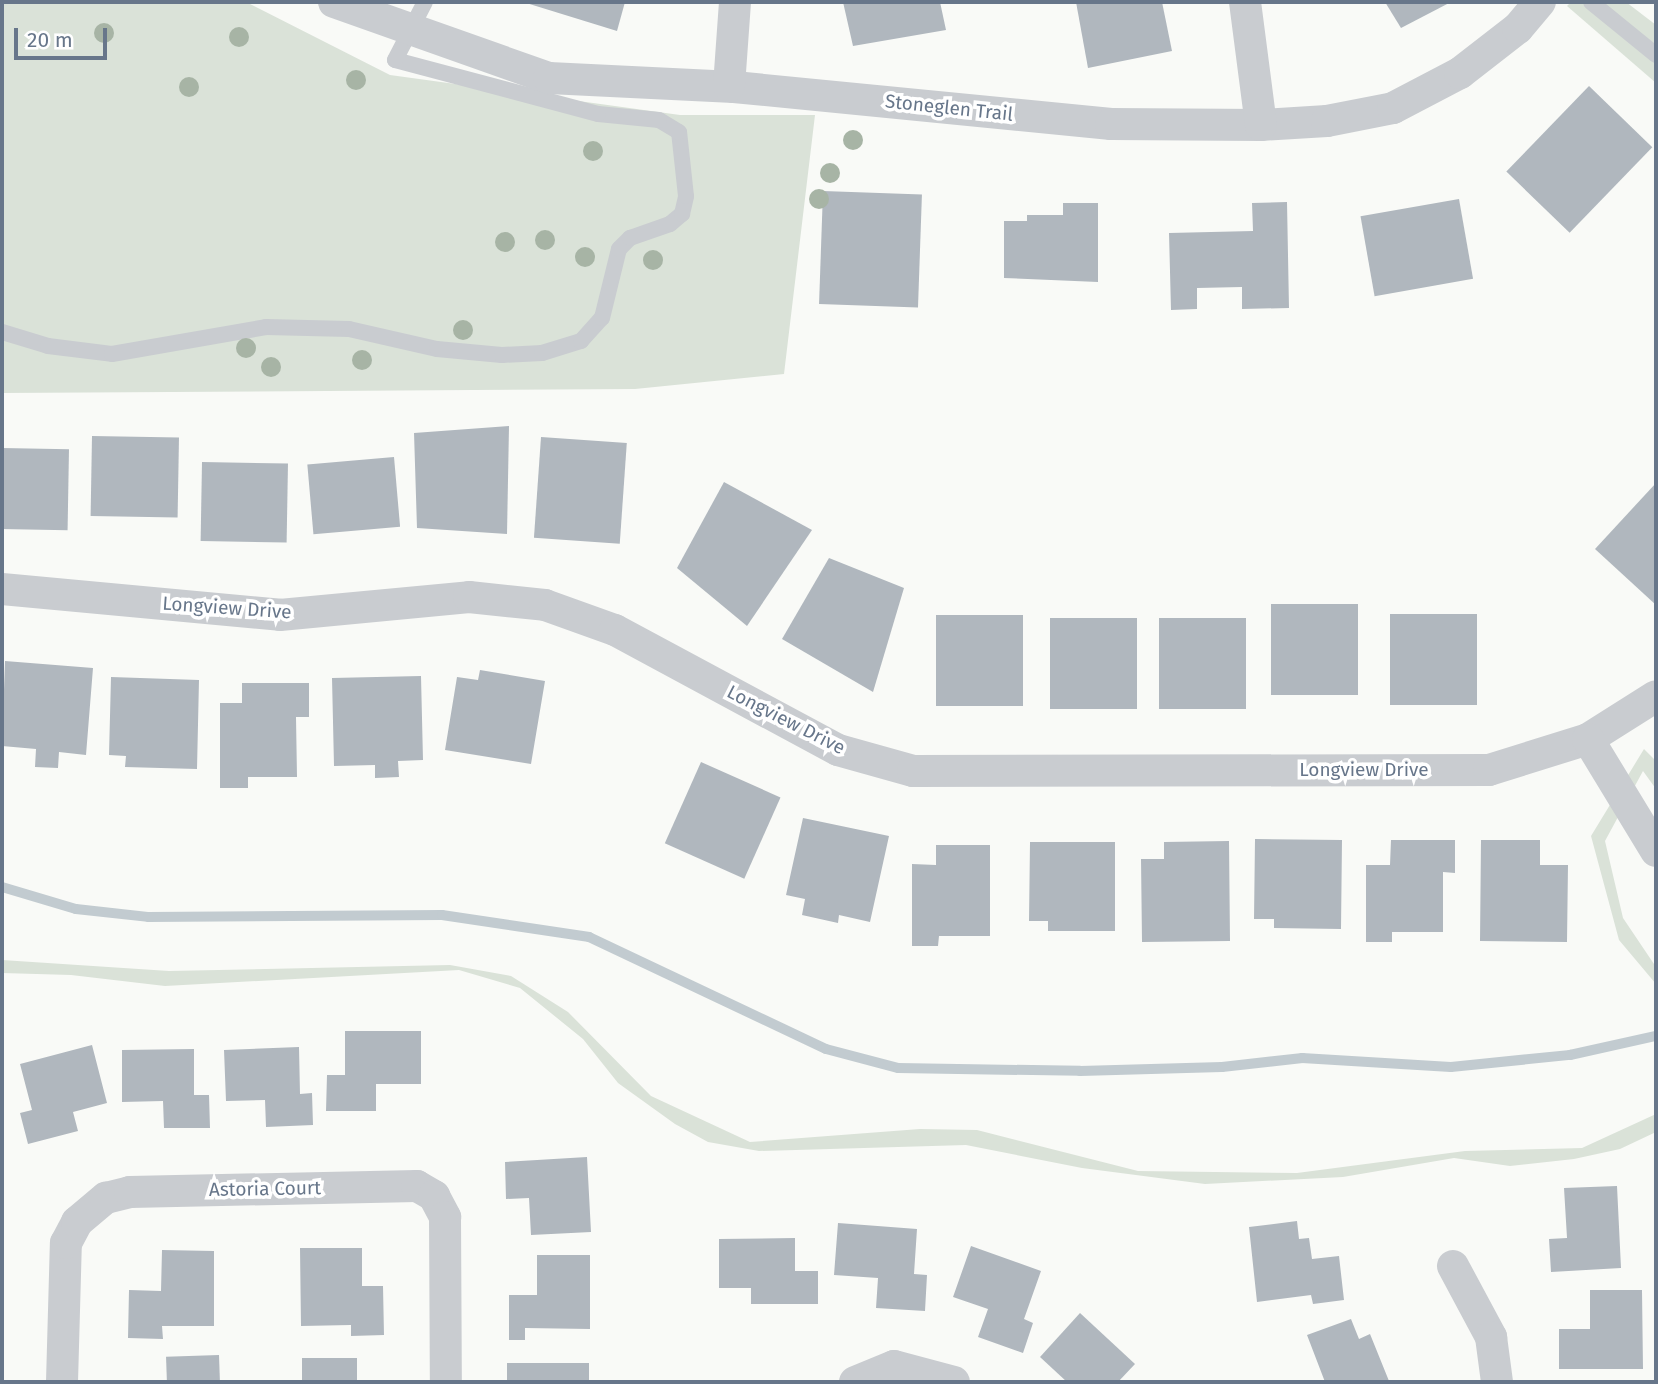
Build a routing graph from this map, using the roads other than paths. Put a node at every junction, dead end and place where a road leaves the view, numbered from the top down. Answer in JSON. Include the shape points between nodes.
{"nodes":[{"id":1,"x":334,"y":2,"type":"edge"},
{"id":2,"x":425,"y":2,"type":"edge"},
{"id":3,"x":735,"y":2,"type":"edge"},
{"id":4,"x":1245,"y":2,"type":"edge"},
{"id":5,"x":1540,"y":2,"type":"edge"},
{"id":6,"x":1591,"y":2,"type":"edge"},
{"id":7,"x":410,"y":32,"type":"junction"},
{"id":8,"x":1656,"y":55,"type":"edge"},
{"id":9,"x":729,"y":86,"type":"junction"},
{"id":10,"x":1261,"y":125,"type":"junction"},
{"id":11,"x":2,"y":332,"type":"edge"},
{"id":12,"x":2,"y":589,"type":"edge"},
{"id":13,"x":1656,"y":696,"type":"edge"},
{"id":14,"x":1588,"y":739,"type":"junction"},
{"id":15,"x":1656,"y":851,"type":"edge"},
{"id":16,"x":1453,"y":1266,"type":"dead end"},
{"id":17,"x":62,"y":1382,"type":"edge"},
{"id":18,"x":446,"y":1382,"type":"edge"},
{"id":19,"x":855,"y":1382,"type":"edge"},
{"id":20,"x":954,"y":1382,"type":"edge"},
{"id":21,"x":1497,"y":1382,"type":"edge"}],
"edges":[{"from":1,"to":7,"type":"street","name":"Stoneglen Trail"},
{"from":2,"to":7,"type":"lane"},
{"from":3,"to":9,"type":"street"},
{"from":4,"to":10,"type":"street"},
{"from":5,"to":10,"type":"street","name":"Stoneglen Trail","via":[[1518,27],[1460,73],[1393,108],[1327,121]]},
{"from":6,"to":8,"type":"lane"},
{"from":7,"to":9,"type":"street","name":"Stoneglen Trail","via":[[549,78]]},
{"from":7,"to":11,"type":"lane","via":[[395,60],[598,114],[659,120],[679,132],[686,196],[682,214],[670,224],[630,238],[619,249],[602,318],[581,341],[542,353],[502,355],[424,347],[349,329],[266,327],[112,354],[48,346]]},
{"from":9,"to":10,"type":"street","name":"Stoneglen Trail","via":[[1111,124]]},
{"from":12,"to":14,"type":"street","name":"Longview Drive","via":[[280,615],[469,597],[545,605],[615,629],[838,750],[913,771],[1489,770]]},
{"from":13,"to":14,"type":"street","name":"Longview Drive"},
{"from":14,"to":15,"type":"street"},
{"from":16,"to":21,"type":"street","via":[[1490,1337]]},
{"from":17,"to":18,"type":"street","name":"Astoria Court","via":[[66,1243],[77,1222],[106,1198],[130,1192],[417,1185],[433,1196],[445,1217]]},
{"from":19,"to":20,"type":"street","via":[[894,1366]]}]}
